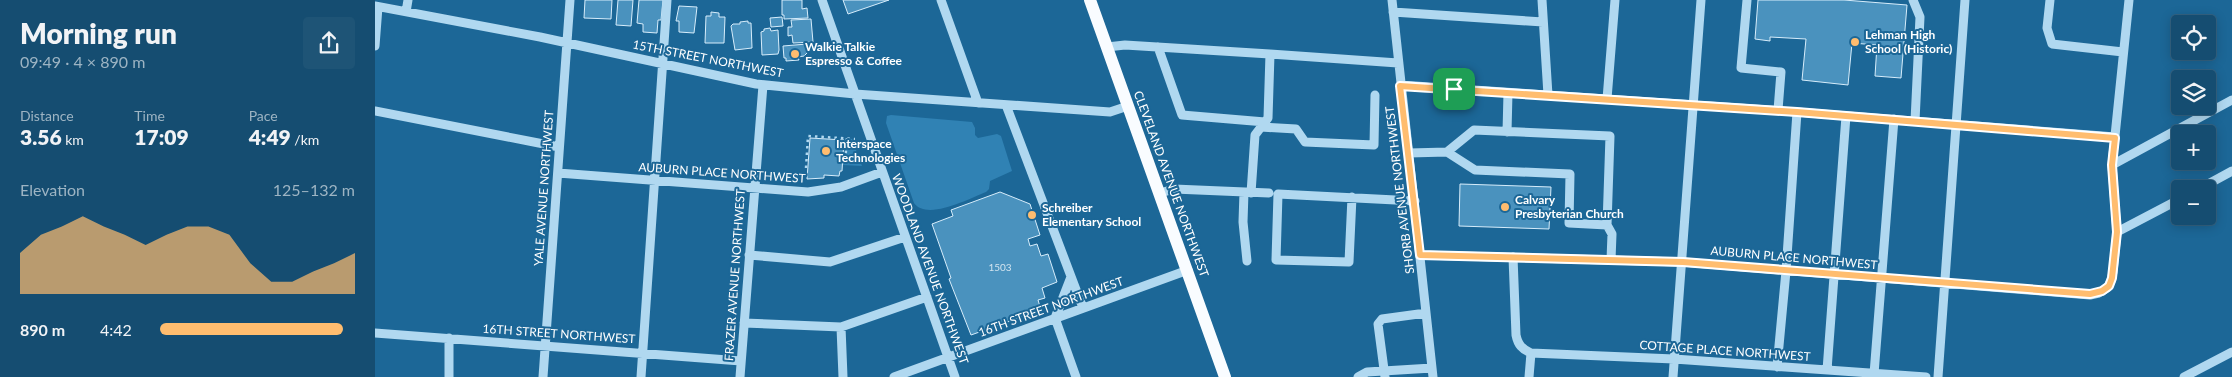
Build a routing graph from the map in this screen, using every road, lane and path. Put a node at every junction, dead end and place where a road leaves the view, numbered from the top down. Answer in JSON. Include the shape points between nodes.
{"nodes":[{"id":1,"x":408,"y":0,"type":"edge"},
{"id":2,"x":570,"y":0,"type":"edge"},
{"id":3,"x":667,"y":0,"type":"edge"},
{"id":4,"x":822,"y":0,"type":"edge"},
{"id":5,"x":941,"y":0,"type":"edge"},
{"id":6,"x":1090,"y":0,"type":"edge"},
{"id":7,"x":1392,"y":0,"type":"edge"},
{"id":8,"x":1542,"y":0,"type":"edge"},
{"id":9,"x":1615,"y":0,"type":"edge"},
{"id":10,"x":1701,"y":0,"type":"edge"},
{"id":11,"x":1747,"y":0,"type":"edge"},
{"id":12,"x":1913,"y":0,"type":"edge"},
{"id":13,"x":1965,"y":0,"type":"edge"},
{"id":14,"x":2049,"y":0,"type":"edge"},
{"id":15,"x":2129,"y":0,"type":"edge"},
{"id":16,"x":377,"y":6,"type":"edge"},
{"id":17,"x":406,"y":12,"type":"junction"},
{"id":18,"x":1393,"y":12,"type":"junction"},
{"id":19,"x":1543,"y":22,"type":"junction"},
{"id":20,"x":567,"y":43,"type":"junction"},
{"id":21,"x":375,"y":46,"type":"edge"},
{"id":22,"x":1107,"y":47,"type":"junction"},
{"id":23,"x":1158,"y":47,"type":"junction"},
{"id":24,"x":2123,"y":52,"type":"junction"},
{"id":25,"x":1270,"y":54,"type":"junction"},
{"id":26,"x":1398,"y":63,"type":"junction"},
{"id":27,"x":664,"y":64,"type":"junction"},
{"id":28,"x":763,"y":85,"type":"junction"},
{"id":29,"x":1400,"y":86,"type":"junction"},
{"id":30,"x":1508,"y":93,"type":"junction"},
{"id":31,"x":855,"y":94,"type":"junction"},
{"id":32,"x":1375,"y":95,"type":"dead end"},
{"id":33,"x":1548,"y":95,"type":"junction"},
{"id":34,"x":1607,"y":99,"type":"junction"},
{"id":35,"x":2232,"y":100,"type":"edge"},
{"id":36,"x":978,"y":103,"type":"junction"},
{"id":37,"x":1693,"y":104,"type":"junction"},
{"id":38,"x":1006,"y":106,"type":"junction"},
{"id":39,"x":1128,"y":106,"type":"junction"},
{"id":40,"x":1778,"y":110,"type":"junction"},
{"id":41,"x":375,"y":111,"type":"edge"},
{"id":42,"x":1797,"y":112,"type":"junction"},
{"id":43,"x":1846,"y":116,"type":"junction"},
{"id":44,"x":1894,"y":119,"type":"junction"},
{"id":45,"x":1915,"y":121,"type":"junction"},
{"id":46,"x":1263,"y":124,"type":"junction"},
{"id":47,"x":1956,"y":124,"type":"junction"},
{"id":48,"x":1507,"y":132,"type":"junction"},
{"id":49,"x":847,"y":138,"type":"junction"},
{"id":50,"x":2115,"y":138,"type":"junction"},
{"id":51,"x":855,"y":139,"type":"dead end"},
{"id":52,"x":559,"y":147,"type":"junction"},
{"id":53,"x":1447,"y":152,"type":"junction"},
{"id":54,"x":1409,"y":153,"type":"junction"},
{"id":55,"x":842,"y":162,"type":"dead end"},
{"id":56,"x":2112,"y":165,"type":"junction"},
{"id":57,"x":806,"y":168,"type":"dead end"},
{"id":58,"x":2232,"y":171,"type":"edge"},
{"id":59,"x":882,"y":172,"type":"junction"},
{"id":60,"x":558,"y":173,"type":"junction"},
{"id":61,"x":655,"y":180,"type":"junction"},
{"id":62,"x":2216,"y":180,"type":"edge"},
{"id":63,"x":754,"y":189,"type":"junction"},
{"id":64,"x":1247,"y":192,"type":"junction"},
{"id":65,"x":1160,"y":193,"type":"junction"},
{"id":66,"x":1274,"y":194,"type":"junction"},
{"id":67,"x":1352,"y":198,"type":"junction"},
{"id":68,"x":1415,"y":201,"type":"junction"},
{"id":69,"x":2171,"y":204,"type":"edge"},
{"id":70,"x":1607,"y":225,"type":"junction"},
{"id":71,"x":2117,"y":232,"type":"junction"},
{"id":72,"x":905,"y":237,"type":"junction"},
{"id":73,"x":1420,"y":255,"type":"junction"},
{"id":74,"x":749,"y":256,"type":"junction"},
{"id":75,"x":1513,"y":257,"type":"junction"},
{"id":76,"x":1611,"y":260,"type":"junction"},
{"id":77,"x":1247,"y":261,"type":"dead end"},
{"id":78,"x":1683,"y":262,"type":"junction"},
{"id":79,"x":1187,"y":270,"type":"junction"},
{"id":80,"x":1787,"y":271,"type":"junction"},
{"id":81,"x":1835,"y":275,"type":"junction"},
{"id":82,"x":1071,"y":278,"type":"junction"},
{"id":83,"x":1882,"y":278,"type":"junction"},
{"id":84,"x":1944,"y":284,"type":"junction"},
{"id":85,"x":927,"y":297,"type":"junction"},
{"id":86,"x":1083,"y":308,"type":"junction"},
{"id":87,"x":1426,"y":313,"type":"junction"},
{"id":88,"x":1055,"y":318,"type":"junction"},
{"id":89,"x":744,"y":322,"type":"junction"},
{"id":90,"x":841,"y":327,"type":"junction"},
{"id":91,"x":375,"y":333,"type":"edge"},
{"id":92,"x":449,"y":338,"type":"junction"},
{"id":93,"x":545,"y":346,"type":"junction"},
{"id":94,"x":1527,"y":351,"type":"junction"},
{"id":95,"x":2232,"y":352,"type":"edge"},
{"id":96,"x":643,"y":353,"type":"junction"},
{"id":97,"x":948,"y":358,"type":"junction"},
{"id":98,"x":1674,"y":359,"type":"junction"},
{"id":99,"x":741,"y":361,"type":"junction"},
{"id":100,"x":1777,"y":366,"type":"junction"},
{"id":101,"x":1827,"y":370,"type":"junction"},
{"id":102,"x":1433,"y":372,"type":"edge"},
{"id":103,"x":1384,"y":374,"type":"edge"},
{"id":104,"x":1874,"y":374,"type":"junction"},
{"id":105,"x":449,"y":377,"type":"edge"},
{"id":106,"x":543,"y":377,"type":"edge"},
{"id":107,"x":641,"y":377,"type":"edge"},
{"id":108,"x":740,"y":377,"type":"edge"},
{"id":109,"x":843,"y":377,"type":"edge"},
{"id":110,"x":894,"y":377,"type":"edge"},
{"id":111,"x":955,"y":377,"type":"edge"},
{"id":112,"x":1076,"y":377,"type":"edge"},
{"id":113,"x":1225,"y":377,"type":"edge"},
{"id":114,"x":1359,"y":377,"type":"edge"},
{"id":115,"x":1529,"y":377,"type":"edge"},
{"id":116,"x":1673,"y":377,"type":"edge"},
{"id":117,"x":1926,"y":377,"type":"edge"},
{"id":118,"x":1938,"y":377,"type":"edge"},
{"id":119,"x":2184,"y":377,"type":"edge"}],
"edges":[{"from":1,"to":17,"type":"street"},
{"from":2,"to":20,"type":"street","name":"YALE AVENUE NORTHWEST"},
{"from":3,"to":27,"type":"street"},
{"from":4,"to":31,"type":"street","name":"WOODLAND AVENUE NORTHWEST"},
{"from":5,"to":36,"type":"street"},
{"from":6,"to":22,"type":"main road","name":"CLEVELAND AVENUE NORTHWEST"},
{"from":7,"to":18,"type":"street","name":"SHORB AVENUE NORTHWEST"},
{"from":8,"to":19,"type":"street"},
{"from":9,"to":34,"type":"street"},
{"from":10,"to":37,"type":"street"},
{"from":11,"to":40,"type":"street","via":[[1741,68],[1781,72]]},
{"from":12,"to":45,"type":"street","via":[[1920,18]]},
{"from":13,"to":47,"type":"street"},
{"from":14,"to":24,"type":"street","via":[[2047,28],[2052,44]]},
{"from":15,"to":24,"type":"street"},
{"from":16,"to":17,"type":"street","name":"15TH STREET NORTHWEST"},
{"from":16,"to":21,"type":"street"},
{"from":17,"to":20,"type":"street","name":"15TH STREET NORTHWEST"},
{"from":18,"to":19,"type":"street"},
{"from":18,"to":26,"type":"street","name":"SHORB AVENUE NORTHWEST"},
{"from":19,"to":33,"type":"street"},
{"from":20,"to":27,"type":"street","name":"15TH STREET NORTHWEST"},
{"from":20,"to":52,"type":"street","name":"YALE AVENUE NORTHWEST"},
{"from":22,"to":23,"type":"street"},
{"from":22,"to":39,"type":"main road","name":"CLEVELAND AVENUE NORTHWEST"},
{"from":23,"to":25,"type":"street"},
{"from":23,"to":46,"type":"street","via":[[1182,115]]},
{"from":24,"to":50,"type":"street"},
{"from":25,"to":26,"type":"street"},
{"from":25,"to":46,"type":"street","via":[[1268,118]]},
{"from":26,"to":29,"type":"street","name":"SHORB AVENUE NORTHWEST"},
{"from":27,"to":28,"type":"street","name":"15TH STREET NORTHWEST"},
{"from":27,"to":61,"type":"street"},
{"from":28,"to":31,"type":"street","name":"15TH STREET NORTHWEST"},
{"from":28,"to":63,"type":"street","name":"FRAZER AVENUE NORTHWEST"},
{"from":29,"to":30,"type":"street"},
{"from":29,"to":54,"type":"street","name":"SHORB AVENUE NORTHWEST"},
{"from":30,"to":33,"type":"street"},
{"from":30,"to":48,"type":"street"},
{"from":31,"to":36,"type":"street","name":"15TH STREET NORTHWEST"},
{"from":31,"to":59,"type":"street","name":"WOODLAND AVENUE NORTHWEST"},
{"from":32,"to":46,"type":"street","via":[[1374,145],[1305,142],[1296,129]]},
{"from":33,"to":34,"type":"street"},
{"from":34,"to":37,"type":"street"},
{"from":35,"to":56,"type":"street"},
{"from":36,"to":38,"type":"street","name":"15TH STREET NORTHWEST"},
{"from":37,"to":40,"type":"street"},
{"from":37,"to":78,"type":"street"},
{"from":38,"to":39,"type":"street","name":"15TH STREET NORTHWEST","via":[[1110,112]]},
{"from":38,"to":82,"type":"street"},
{"from":39,"to":65,"type":"main road","name":"CLEVELAND AVENUE NORTHWEST"},
{"from":40,"to":42,"type":"street"},
{"from":41,"to":52,"type":"street"},
{"from":42,"to":43,"type":"street"},
{"from":42,"to":80,"type":"street"},
{"from":43,"to":44,"type":"street"},
{"from":43,"to":81,"type":"street"},
{"from":44,"to":45,"type":"street"},
{"from":44,"to":83,"type":"street"},
{"from":45,"to":47,"type":"street"},
{"from":46,"to":64,"type":"street","via":[[1255,135]]},
{"from":47,"to":50,"type":"street"},
{"from":47,"to":84,"type":"street"},
{"from":48,"to":53,"type":"street","via":[[1473,130]]},
{"from":48,"to":70,"type":"street","via":[[1610,136]]},
{"from":49,"to":51,"type":"path"},
{"from":49,"to":55,"type":"path","via":[[845,163]]},
{"from":49,"to":57,"type":"path","via":[[808,136]]},
{"from":50,"to":56,"type":"street"},
{"from":52,"to":60,"type":"street","name":"YALE AVENUE NORTHWEST"},
{"from":53,"to":54,"type":"street"},
{"from":53,"to":70,"type":"street","via":[[1475,170],[1570,174],[1569,223]]},
{"from":54,"to":68,"type":"street","name":"SHORB AVENUE NORTHWEST"},
{"from":56,"to":71,"type":"street"},
{"from":58,"to":62,"type":"street"},
{"from":59,"to":63,"type":"street","name":"AUBURN PLACE NORTHWEST","via":[[820,192]]},
{"from":59,"to":72,"type":"street","name":"WOODLAND AVENUE NORTHWEST"},
{"from":60,"to":61,"type":"street","name":"AUBURN PLACE NORTHWEST"},
{"from":60,"to":93,"type":"street","name":"YALE AVENUE NORTHWEST"},
{"from":61,"to":63,"type":"street","name":"AUBURN PLACE NORTHWEST"},
{"from":61,"to":96,"type":"street"},
{"from":63,"to":74,"type":"street","name":"FRAZER AVENUE NORTHWEST"},
{"from":64,"to":65,"type":"street","via":[[1174,189]]},
{"from":64,"to":66,"type":"street"},
{"from":64,"to":77,"type":"street","via":[[1243,222]]},
{"from":65,"to":79,"type":"main road","name":"CLEVELAND AVENUE NORTHWEST"},
{"from":66,"to":67,"type":"street"},
{"from":66,"to":67,"type":"street","via":[[1276,260],[1349,262]]},
{"from":67,"to":68,"type":"street"},
{"from":68,"to":73,"type":"street","name":"SHORB AVENUE NORTHWEST"},
{"from":69,"to":71,"type":"street"},
{"from":70,"to":76,"type":"street","via":[[1612,234]]},
{"from":71,"to":84,"type":"street","name":"AUBURN PLACE NORTHWEST","via":[[2111,281],[2099,293]]},
{"from":72,"to":74,"type":"street","via":[[830,262]]},
{"from":72,"to":85,"type":"street","name":"WOODLAND AVENUE NORTHWEST"},
{"from":73,"to":75,"type":"street","name":"AUBURN PLACE NORTHWEST"},
{"from":73,"to":87,"type":"street","name":"SHORB AVENUE NORTHWEST"},
{"from":74,"to":89,"type":"street","name":"FRAZER AVENUE NORTHWEST"},
{"from":75,"to":76,"type":"street","name":"AUBURN PLACE NORTHWEST"},
{"from":75,"to":94,"type":"street","via":[[1516,335],[1518,343]]},
{"from":76,"to":78,"type":"street","name":"AUBURN PLACE NORTHWEST"},
{"from":78,"to":80,"type":"street","name":"AUBURN PLACE NORTHWEST"},
{"from":78,"to":98,"type":"street"},
{"from":79,"to":86,"type":"street","name":"16TH STREET NORTHWEST"},
{"from":79,"to":113,"type":"main road","name":"CLEVELAND AVENUE NORTHWEST"},
{"from":80,"to":81,"type":"street","name":"AUBURN PLACE NORTHWEST"},
{"from":80,"to":100,"type":"street"},
{"from":81,"to":83,"type":"street","name":"AUBURN PLACE NORTHWEST"},
{"from":81,"to":101,"type":"street"},
{"from":82,"to":86,"type":"street"},
{"from":82,"to":88,"type":"street"},
{"from":83,"to":84,"type":"street","name":"AUBURN PLACE NORTHWEST"},
{"from":83,"to":104,"type":"street"},
{"from":84,"to":118,"type":"street"},
{"from":85,"to":90,"type":"street"},
{"from":85,"to":97,"type":"street","name":"WOODLAND AVENUE NORTHWEST"},
{"from":86,"to":88,"type":"street","name":"16TH STREET NORTHWEST"},
{"from":87,"to":102,"type":"street","name":"SHORB AVENUE NORTHWEST"},
{"from":87,"to":103,"type":"street","via":[[1382,319],[1378,324]]},
{"from":88,"to":97,"type":"street","name":"16TH STREET NORTHWEST"},
{"from":88,"to":112,"type":"street"},
{"from":89,"to":90,"type":"street"},
{"from":89,"to":99,"type":"street","name":"FRAZER AVENUE NORTHWEST"},
{"from":90,"to":109,"type":"street"},
{"from":91,"to":92,"type":"street","name":"16TH STREET NORTHWEST"},
{"from":92,"to":93,"type":"street","name":"16TH STREET NORTHWEST"},
{"from":92,"to":105,"type":"street"},
{"from":93,"to":96,"type":"street","name":"16TH STREET NORTHWEST"},
{"from":93,"to":106,"type":"street","name":"YALE AVENUE NORTHWEST"},
{"from":94,"to":98,"type":"street","name":"COTTAGE PLACE NORTHWEST"},
{"from":94,"to":115,"type":"street"},
{"from":95,"to":119,"type":"street"},
{"from":96,"to":99,"type":"street","name":"16TH STREET NORTHWEST"},
{"from":96,"to":107,"type":"street"},
{"from":97,"to":110,"type":"street","name":"16TH STREET NORTHWEST"},
{"from":97,"to":111,"type":"street","name":"WOODLAND AVENUE NORTHWEST"},
{"from":98,"to":100,"type":"street","name":"COTTAGE PLACE NORTHWEST"},
{"from":98,"to":116,"type":"street"},
{"from":99,"to":108,"type":"street","name":"FRAZER AVENUE NORTHWEST"},
{"from":100,"to":101,"type":"street","name":"COTTAGE PLACE NORTHWEST"},
{"from":101,"to":104,"type":"street","name":"COTTAGE PLACE NORTHWEST"},
{"from":102,"to":103,"type":"street"},
{"from":103,"to":114,"type":"street","via":[[1367,372]]},
{"from":104,"to":117,"type":"street","name":"COTTAGE PLACE NORTHWEST"}]}
